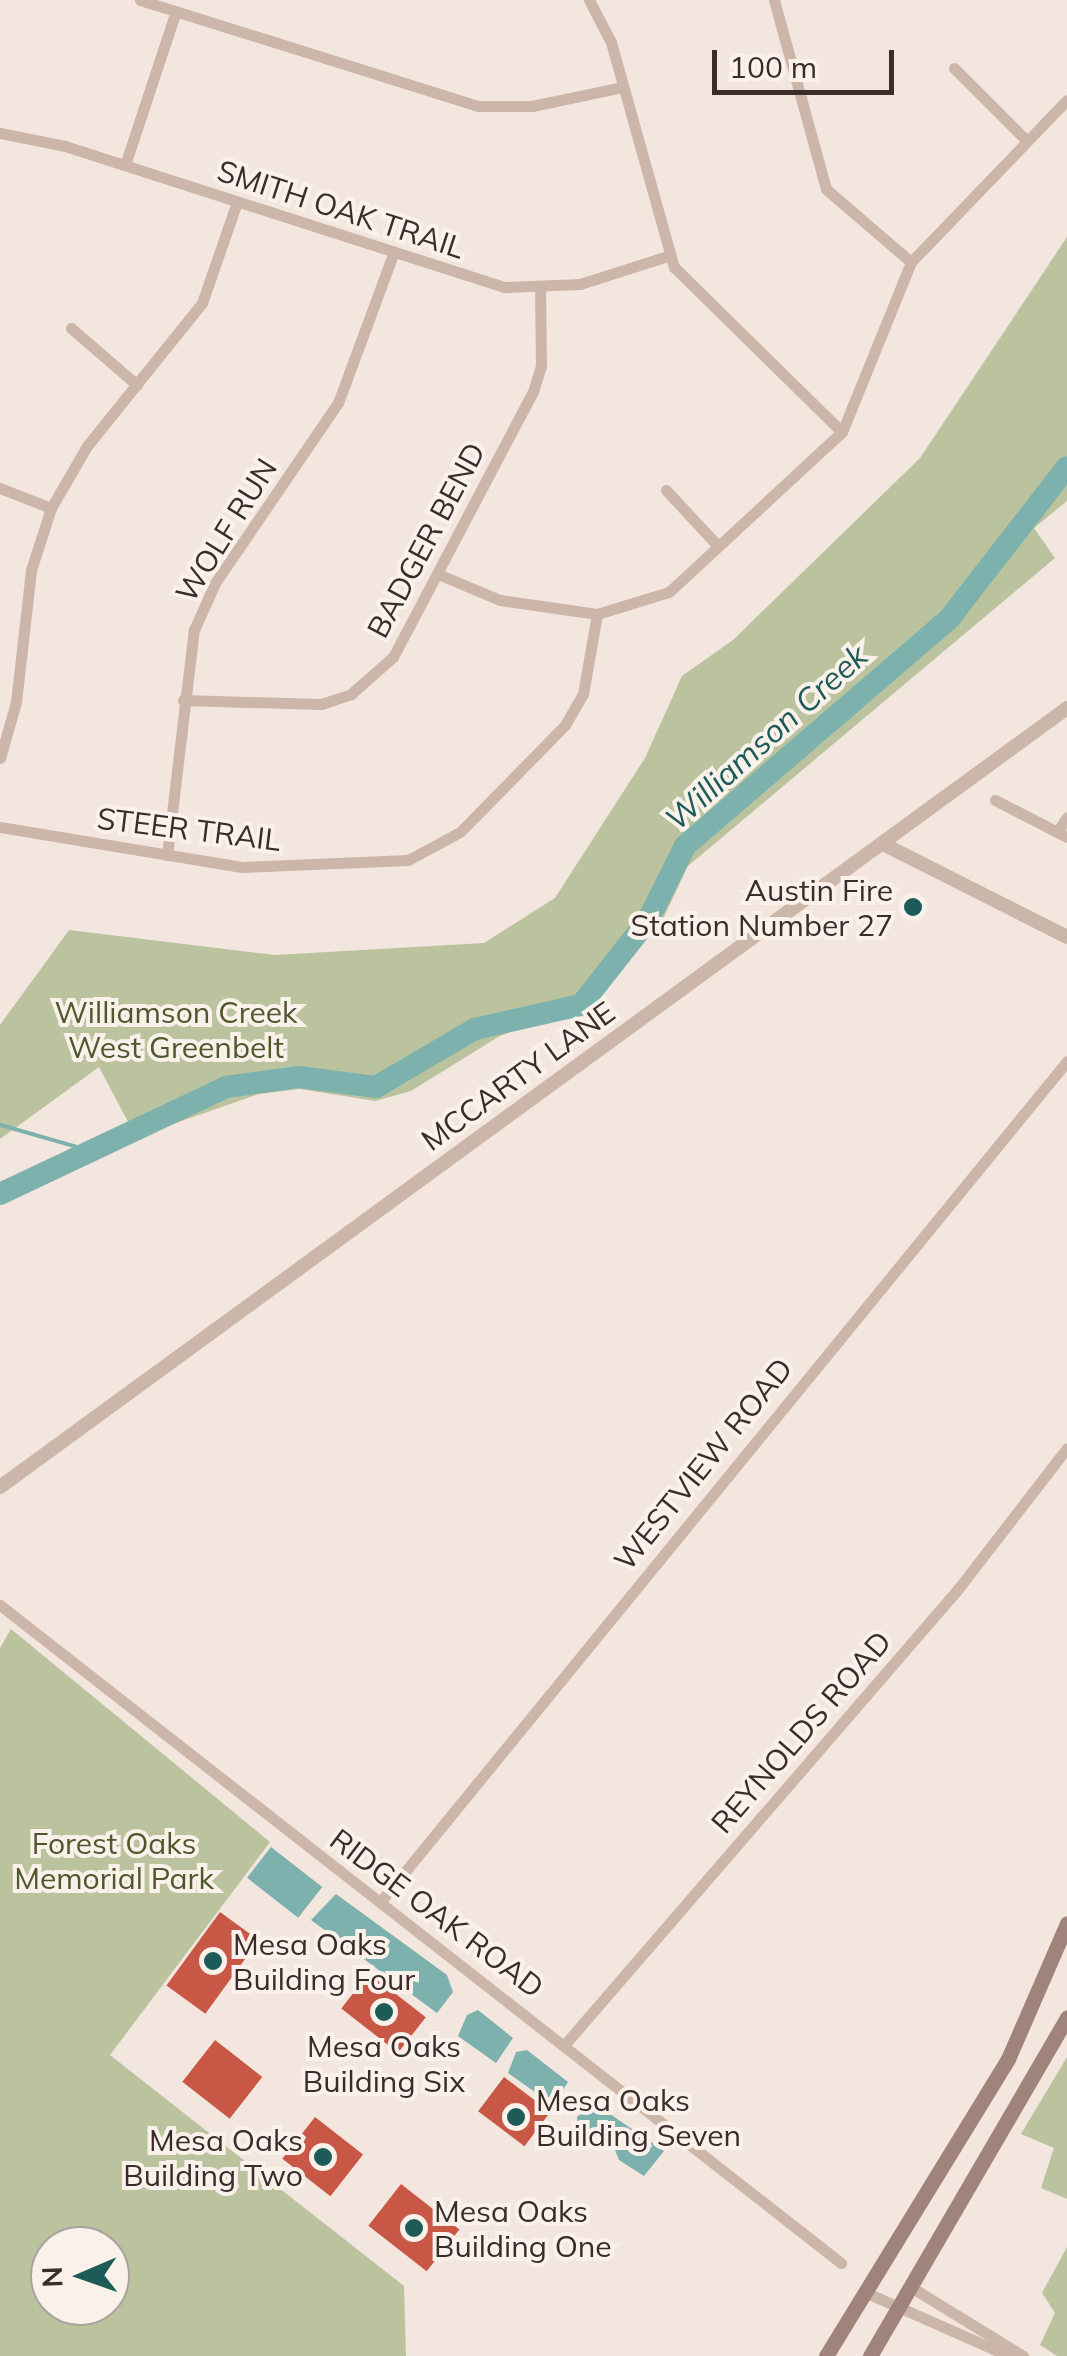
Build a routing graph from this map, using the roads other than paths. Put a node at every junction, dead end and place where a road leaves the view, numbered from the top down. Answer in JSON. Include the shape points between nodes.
{"nodes":[{"id":1,"x":140,"y":0,"type":"edge"},
{"id":2,"x":589,"y":0,"type":"edge"},
{"id":3,"x":774,"y":0,"type":"edge"},
{"id":4,"x":176,"y":11,"type":"junction"},
{"id":5,"x":954,"y":68,"type":"dead end"},
{"id":6,"x":624,"y":87,"type":"junction"},
{"id":7,"x":1067,"y":100,"type":"edge"},
{"id":8,"x":0,"y":133,"type":"edge"},
{"id":9,"x":1026,"y":140,"type":"junction"},
{"id":10,"x":125,"y":164,"type":"junction"},
{"id":11,"x":237,"y":202,"type":"junction"},
{"id":12,"x":394,"y":252,"type":"junction"},
{"id":13,"x":668,"y":256,"type":"junction"},
{"id":14,"x":911,"y":262,"type":"junction"},
{"id":15,"x":540,"y":290,"type":"junction"},
{"id":16,"x":71,"y":328,"type":"dead end"},
{"id":17,"x":137,"y":385,"type":"junction"},
{"id":18,"x":842,"y":432,"type":"junction"},
{"id":19,"x":0,"y":488,"type":"edge"},
{"id":20,"x":666,"y":490,"type":"dead end"},
{"id":21,"x":51,"y":508,"type":"junction"},
{"id":22,"x":718,"y":546,"type":"junction"},
{"id":23,"x":438,"y":574,"type":"junction"},
{"id":24,"x":597,"y":614,"type":"junction"},
{"id":25,"x":183,"y":700,"type":"junction"},
{"id":26,"x":1067,"y":708,"type":"edge"},
{"id":27,"x":0,"y":758,"type":"edge"},
{"id":28,"x":994,"y":800,"type":"dead end"},
{"id":29,"x":1067,"y":817,"type":"edge"},
{"id":30,"x":0,"y":827,"type":"edge"},
{"id":31,"x":1062,"y":834,"type":"edge"},
{"id":32,"x":883,"y":844,"type":"junction"},
{"id":33,"x":167,"y":854,"type":"junction"},
{"id":34,"x":1067,"y":937,"type":"edge"},
{"id":35,"x":1067,"y":1061,"type":"edge"},
{"id":36,"x":1067,"y":1448,"type":"edge"},
{"id":37,"x":0,"y":1487,"type":"edge"},
{"id":38,"x":0,"y":1605,"type":"edge"},
{"id":39,"x":381,"y":1900,"type":"junction"},
{"id":40,"x":1067,"y":1923,"type":"edge"},
{"id":41,"x":1067,"y":2017,"type":"edge"},
{"id":42,"x":566,"y":2044,"type":"junction"},
{"id":43,"x":840,"y":2263,"type":"dead end"},
{"id":44,"x":911,"y":2287,"type":"junction"},
{"id":45,"x":867,"y":2293,"type":"junction"},
{"id":46,"x":899,"y":2308,"type":"junction"},
{"id":47,"x":826,"y":2356,"type":"edge"},
{"id":48,"x":870,"y":2356,"type":"edge"},
{"id":49,"x":1010,"y":2356,"type":"edge"},
{"id":50,"x":1023,"y":2356,"type":"edge"}],
"edges":[{"from":1,"to":4,"type":"street"},
{"from":2,"to":6,"type":"street"},
{"from":3,"to":14,"type":"street","via":[[826,189]]},
{"from":4,"to":6,"type":"street","via":[[478,106],[532,106]]},
{"from":4,"to":10,"type":"street"},
{"from":5,"to":9,"type":"street"},
{"from":6,"to":13,"type":"street"},
{"from":7,"to":9,"type":"street"},
{"from":8,"to":10,"type":"street","name":"SMITH OAK TRAIL"},
{"from":9,"to":14,"type":"street"},
{"from":10,"to":11,"type":"street","name":"SMITH OAK TRAIL"},
{"from":11,"to":12,"type":"street","name":"SMITH OAK TRAIL"},
{"from":11,"to":17,"type":"street","via":[[202,303]]},
{"from":12,"to":15,"type":"street","name":"SMITH OAK TRAIL","via":[[487,282]]},
{"from":12,"to":25,"type":"street","name":"WOLF RUN","via":[[338,403],[204,607]]},
{"from":13,"to":15,"type":"street","name":"SMITH OAK TRAIL"},
{"from":13,"to":18,"type":"street","via":[[700,299]]},
{"from":14,"to":18,"type":"street"},
{"from":15,"to":23,"type":"street","name":"BADGER BEND","via":[[538,377]]},
{"from":16,"to":17,"type":"street"},
{"from":17,"to":21,"type":"street"},
{"from":18,"to":22,"type":"street"},
{"from":19,"to":21,"type":"street"},
{"from":20,"to":22,"type":"street"},
{"from":21,"to":27,"type":"street","via":[[32,570],[16,702]]},
{"from":22,"to":24,"type":"street","via":[[654,601]]},
{"from":23,"to":24,"type":"street","via":[[500,600]]},
{"from":23,"to":25,"type":"street","name":"BADGER BEND","via":[[394,656],[351,694],[300,706]]},
{"from":24,"to":33,"type":"street","name":"STEER TRAIL","via":[[582,694],[565,725],[460,832],[426,853],[373,864],[272,868]]},
{"from":25,"to":33,"type":"street","name":"WOLF RUN"},
{"from":26,"to":32,"type":"street","name":"MCCARTY LANE"},
{"from":28,"to":31,"type":"street"},
{"from":29,"to":31,"type":"street"},
{"from":30,"to":33,"type":"street","name":"STEER TRAIL"},
{"from":32,"to":34,"type":"street"},
{"from":32,"to":37,"type":"street","name":"MCCARTY LANE"},
{"from":35,"to":39,"type":"street","name":"WESTVIEW ROAD"},
{"from":36,"to":42,"type":"street","name":"REYNOLDS ROAD","via":[[958,1589]]},
{"from":38,"to":39,"type":"street","name":"RIDGE OAK ROAD"},
{"from":39,"to":42,"type":"street","name":"RIDGE OAK ROAD"},
{"from":40,"to":45,"type":"main road","via":[[1008,2059],[924,2184]]},
{"from":41,"to":44,"type":"main road"},
{"from":42,"to":43,"type":"street","name":"RIDGE OAK ROAD"},
{"from":44,"to":46,"type":"main road"},
{"from":44,"to":50,"type":"street"},
{"from":45,"to":46,"type":"street"},
{"from":45,"to":47,"type":"main road"},
{"from":46,"to":48,"type":"main road"},
{"from":46,"to":49,"type":"street"}]}
